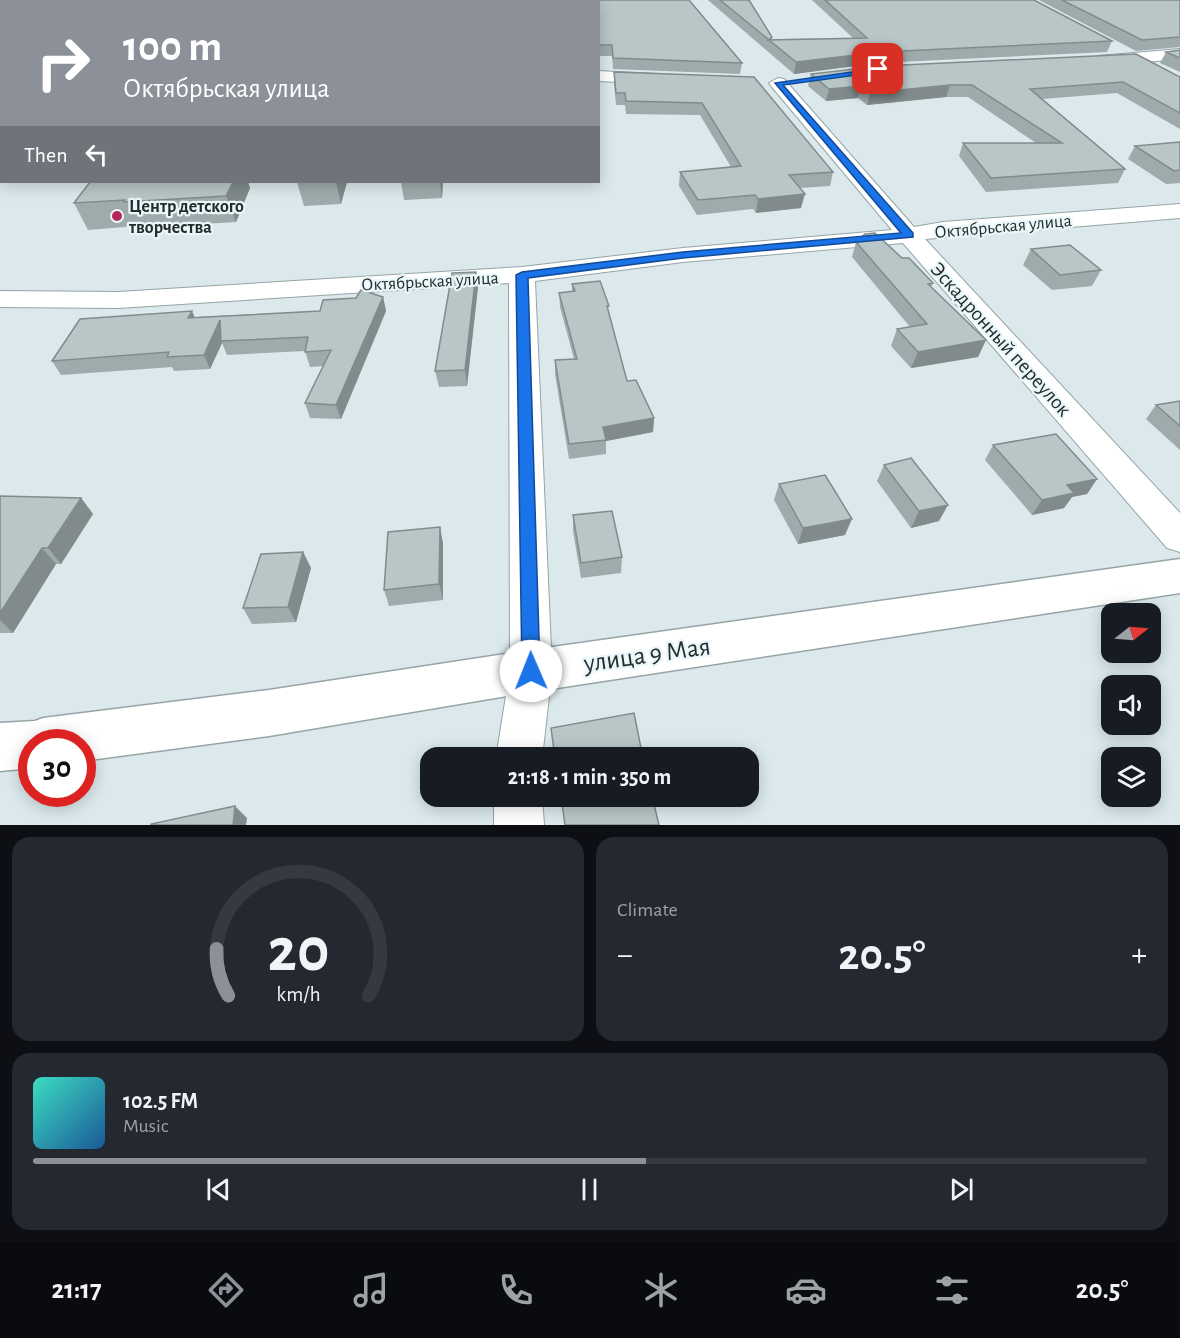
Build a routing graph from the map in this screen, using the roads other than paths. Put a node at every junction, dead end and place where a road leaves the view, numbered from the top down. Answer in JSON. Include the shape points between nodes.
{"nodes":[{"id":1,"x":1108,"y":43,"type":"edge"},
{"id":2,"x":1180,"y":54,"type":"edge"},
{"id":3,"x":1137,"y":57,"type":"junction"},
{"id":4,"x":1080,"y":62,"type":"edge"},
{"id":5,"x":1157,"y":69,"type":"edge"},
{"id":6,"x":600,"y":76,"type":"edge"},
{"id":7,"x":671,"y":80,"type":"edge"},
{"id":8,"x":782,"y":82,"type":"dead end"},
{"id":9,"x":1180,"y":211,"type":"edge"},
{"id":10,"x":909,"y":235,"type":"junction"},
{"id":11,"x":522,"y":275,"type":"junction"},
{"id":12,"x":0,"y":299,"type":"edge"},
{"id":13,"x":1180,"y":537,"type":"edge"},
{"id":14,"x":1180,"y":576,"type":"edge"},
{"id":15,"x":531,"y":671,"type":"junction"},
{"id":16,"x":96,"y":735,"type":"edge"},
{"id":17,"x":18,"y":745,"type":"edge"},
{"id":18,"x":0,"y":747,"type":"edge"},
{"id":19,"x":521,"y":747,"type":"edge"},
{"id":20,"x":518,"y":807,"type":"edge"},
{"id":21,"x":519,"y":825,"type":"edge"}],
"edges":[{"from":1,"to":3,"type":"street"},
{"from":2,"to":3,"type":"street"},
{"from":3,"to":4,"type":"street"},
{"from":3,"to":5,"type":"street"},
{"from":6,"to":7,"type":"street"},
{"from":8,"to":10,"type":"street","name":"Эскадронный переулок"},
{"from":9,"to":10,"type":"street","name":"Октябрьская улица"},
{"from":10,"to":11,"type":"street","name":"Октябрьская улица","via":[[683,255]]},
{"from":10,"to":13,"type":"street","name":"Эскадронный переулок"},
{"from":11,"to":12,"type":"street","name":"Октябрьская улица","via":[[118,300]]},
{"from":11,"to":15,"type":"street"},
{"from":14,"to":15,"type":"street","name":"улица 9 Мая"},
{"from":15,"to":16,"type":"street","name":"улица 9 Мая"},
{"from":15,"to":19,"type":"street"},
{"from":17,"to":18,"type":"street"},
{"from":20,"to":21,"type":"street"}]}
